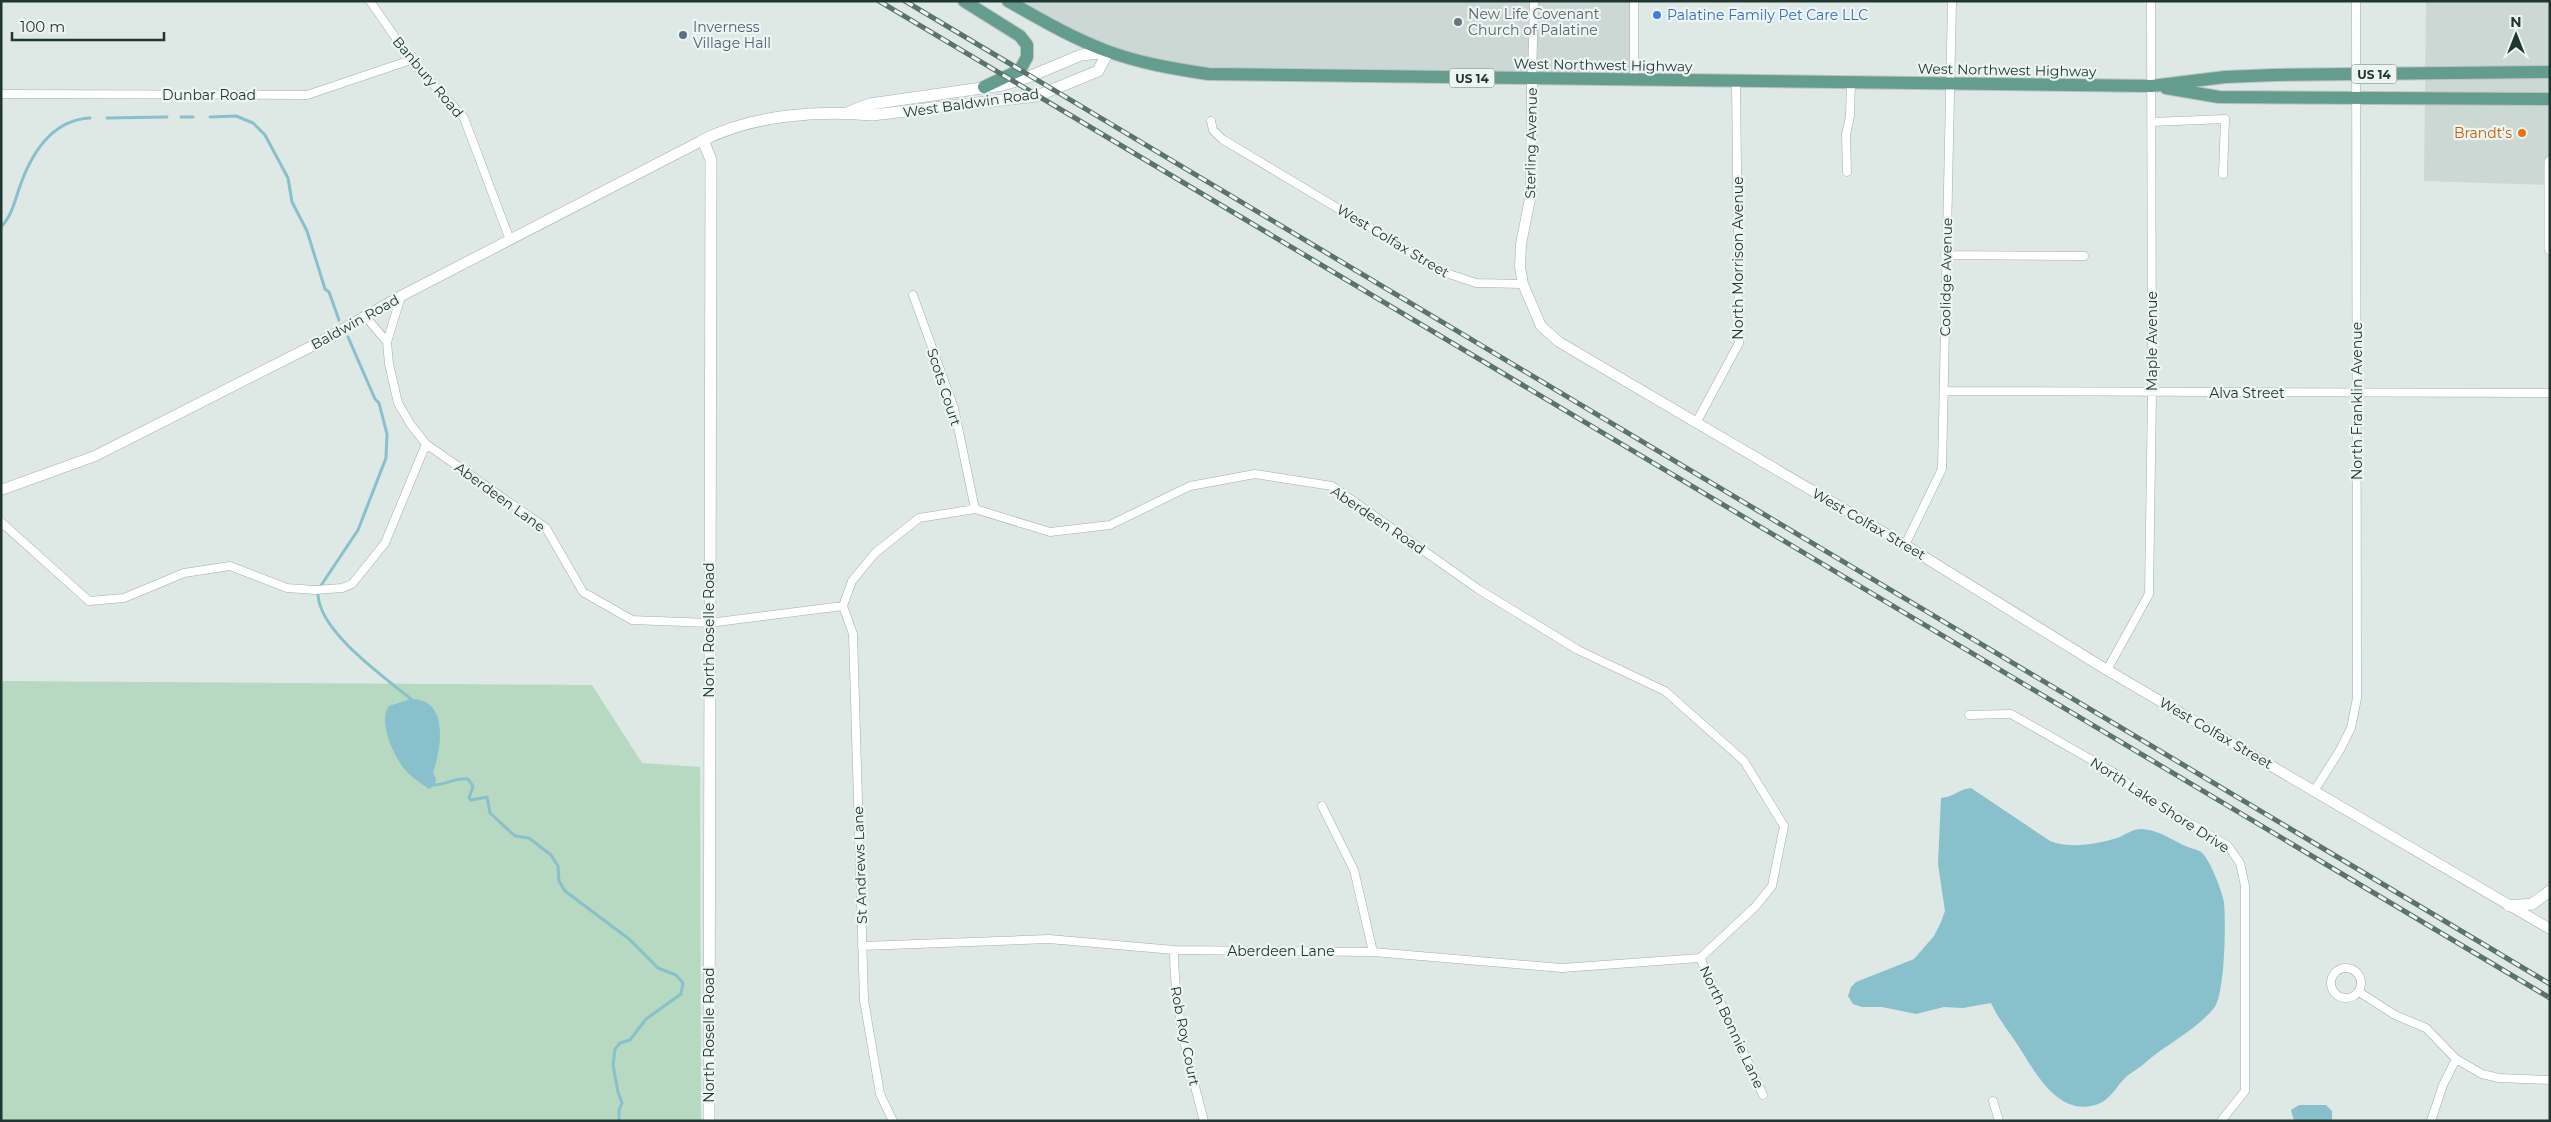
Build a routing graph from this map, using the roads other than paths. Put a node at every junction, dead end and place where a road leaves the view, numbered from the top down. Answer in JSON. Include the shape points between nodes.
{"nodes":[{"id":1,"x":370,"y":1,"type":"edge"},
{"id":2,"x":964,"y":1,"type":"edge"},
{"id":3,"x":1008,"y":1,"type":"edge"},
{"id":4,"x":1534,"y":1,"type":"edge"},
{"id":5,"x":1634,"y":1,"type":"edge"},
{"id":6,"x":1952,"y":1,"type":"edge"},
{"id":7,"x":2151,"y":1,"type":"edge"},
{"id":8,"x":2356,"y":1,"type":"edge"},
{"id":9,"x":1108,"y":52,"type":"junction"},
{"id":10,"x":411,"y":60,"type":"junction"},
{"id":11,"x":2550,"y":72,"type":"edge"},
{"id":12,"x":2356,"y":75,"type":"junction"},
{"id":13,"x":1532,"y":79,"type":"junction"},
{"id":14,"x":1634,"y":80,"type":"junction"},
{"id":15,"x":1736,"y":82,"type":"junction"},
{"id":16,"x":1851,"y":83,"type":"junction"},
{"id":17,"x":1950,"y":84,"type":"junction"},
{"id":18,"x":2152,"y":86,"type":"junction"},
{"id":19,"x":984,"y":87,"type":"junction"},
{"id":20,"x":1,"y":94,"type":"edge"},
{"id":21,"x":2356,"y":98,"type":"junction"},
{"id":22,"x":2550,"y":99,"type":"edge"},
{"id":23,"x":848,"y":113,"type":"junction"},
{"id":24,"x":1211,"y":121,"type":"dead end"},
{"id":25,"x":2152,"y":122,"type":"junction"},
{"id":26,"x":703,"y":140,"type":"junction"},
{"id":27,"x":2550,"y":162,"type":"edge"},
{"id":28,"x":1847,"y":172,"type":"dead end"},
{"id":29,"x":2223,"y":174,"type":"dead end"},
{"id":30,"x":510,"y":240,"type":"junction"},
{"id":31,"x":2550,"y":249,"type":"edge"},
{"id":32,"x":1945,"y":255,"type":"junction"},
{"id":33,"x":2084,"y":256,"type":"dead end"},
{"id":34,"x":1523,"y":284,"type":"junction"},
{"id":35,"x":913,"y":295,"type":"dead end"},
{"id":36,"x":402,"y":296,"type":"junction"},
{"id":37,"x":365,"y":316,"type":"junction"},
{"id":38,"x":387,"y":342,"type":"junction"},
{"id":39,"x":1945,"y":391,"type":"junction"},
{"id":40,"x":2152,"y":393,"type":"junction"},
{"id":41,"x":2358,"y":393,"type":"junction"},
{"id":42,"x":2550,"y":393,"type":"edge"},
{"id":43,"x":1696,"y":424,"type":"junction"},
{"id":44,"x":426,"y":444,"type":"junction"},
{"id":45,"x":1,"y":490,"type":"edge"},
{"id":46,"x":975,"y":509,"type":"junction"},
{"id":47,"x":1,"y":522,"type":"edge"},
{"id":48,"x":1905,"y":545,"type":"junction"},
{"id":49,"x":843,"y":606,"type":"junction"},
{"id":50,"x":708,"y":624,"type":"junction"},
{"id":51,"x":2108,"y":670,"type":"junction"},
{"id":52,"x":1970,"y":715,"type":"dead end"},
{"id":53,"x":2314,"y":791,"type":"junction"},
{"id":54,"x":1322,"y":806,"type":"dead end"},
{"id":55,"x":2550,"y":890,"type":"edge"},
{"id":56,"x":2509,"y":906,"type":"junction"},
{"id":57,"x":2550,"y":929,"type":"edge"},
{"id":58,"x":862,"y":946,"type":"junction"},
{"id":59,"x":1174,"y":950,"type":"junction"},
{"id":60,"x":1373,"y":952,"type":"junction"},
{"id":61,"x":1700,"y":958,"type":"junction"},
{"id":62,"x":2359,"y":992,"type":"junction"},
{"id":63,"x":2456,"y":1059,"type":"junction"},
{"id":64,"x":2550,"y":1080,"type":"edge"},
{"id":65,"x":1763,"y":1095,"type":"dead end"},
{"id":66,"x":1993,"y":1101,"type":"dead end"},
{"id":67,"x":709,"y":1121,"type":"edge"},
{"id":68,"x":893,"y":1121,"type":"edge"},
{"id":69,"x":1204,"y":1121,"type":"edge"},
{"id":70,"x":1999,"y":1121,"type":"edge"},
{"id":71,"x":2221,"y":1121,"type":"edge"},
{"id":72,"x":2431,"y":1121,"type":"edge"}],
"edges":[{"from":1,"to":10,"type":"street","name":"Banbury Road"},
{"from":2,"to":19,"type":"main road","via":[[1020,36],[1027,45],[1027,57],[1020,70]]},
{"from":3,"to":9,"type":"main road","name":"West Northwest Highway","number":"US 14","via":[[1071,36]]},
{"from":4,"to":13,"type":"street","name":"Sterling Avenue"},
{"from":5,"to":14,"type":"street"},
{"from":6,"to":17,"type":"street","name":"Coolidge Avenue"},
{"from":7,"to":18,"type":"street","name":"Maple Avenue"},
{"from":8,"to":12,"type":"street","name":"North Franklin Avenue"},
{"from":9,"to":13,"type":"main road","name":"West Northwest Highway","number":"US 14","via":[[1208,74]]},
{"from":9,"to":19,"type":"main road","name":"West Baldwin Road","via":[[1081,55],[1023,79]]},
{"from":9,"to":23,"type":"main road","name":"West Baldwin Road","via":[[1098,71],[1037,96],[872,115]]},
{"from":10,"to":20,"type":"street","name":"Dunbar Road","via":[[307,95]]},
{"from":10,"to":30,"type":"street","name":"Banbury Road","via":[[464,118]]},
{"from":11,"to":12,"type":"main road","name":"West Northwest Highway","number":"US 14"},
{"from":12,"to":18,"type":"main road","name":"West Northwest Highway","number":"US 14","via":[[2224,77]]},
{"from":12,"to":21,"type":"street","name":"North Franklin Avenue"},
{"from":13,"to":14,"type":"main road","name":"West Northwest Highway","number":"US 14"},
{"from":13,"to":34,"type":"street","name":"Sterling Avenue","via":[[1531,194],[1520,256]]},
{"from":14,"to":15,"type":"main road","name":"West Northwest Highway","number":"US 14"},
{"from":15,"to":16,"type":"main road","name":"West Northwest Highway","number":"US 14"},
{"from":15,"to":43,"type":"street","name":"North Morrison Avenue","via":[[1739,343]]},
{"from":16,"to":17,"type":"main road","name":"West Northwest Highway","number":"US 14"},
{"from":16,"to":28,"type":"street","via":[[1846,135]]},
{"from":17,"to":18,"type":"main road","name":"West Northwest Highway","number":"US 14"},
{"from":17,"to":32,"type":"street","name":"Coolidge Avenue"},
{"from":18,"to":21,"type":"main road","name":"West Northwest Highway","number":"US 14","via":[[2219,97]]},
{"from":18,"to":25,"type":"street","name":"Maple Avenue"},
{"from":19,"to":23,"type":"main road","name":"West Baldwin Road","via":[[870,104]]},
{"from":21,"to":22,"type":"main road","name":"West Northwest Highway","number":"US 14"},
{"from":21,"to":41,"type":"street","name":"North Franklin Avenue"},
{"from":23,"to":26,"type":"main road","name":"West Baldwin Road","via":[[740,125]]},
{"from":24,"to":34,"type":"street","name":"West Colfax Street","via":[[1213,130],[1222,139],[1446,274],[1476,283]]},
{"from":25,"to":29,"type":"street","via":[[2224,119]]},
{"from":25,"to":40,"type":"street","name":"Maple Avenue"},
{"from":26,"to":30,"type":"street","name":"Baldwin Road"},
{"from":26,"to":50,"type":"main road","name":"North Roselle Road","via":[[710,160]]},
{"from":27,"to":31,"type":"main road"},
{"from":30,"to":36,"type":"street","name":"Baldwin Road"},
{"from":32,"to":33,"type":"street"},
{"from":32,"to":39,"type":"street","name":"Coolidge Avenue"},
{"from":34,"to":43,"type":"street","name":"West Colfax Street","via":[[1541,326],[1559,342]]},
{"from":35,"to":46,"type":"street","name":"Scots Court","via":[[954,408]]},
{"from":36,"to":37,"type":"street","name":"Baldwin Road"},
{"from":36,"to":38,"type":"street","name":"Aberdeen Lane"},
{"from":37,"to":38,"type":"street"},
{"from":37,"to":45,"type":"street","name":"Baldwin Road","via":[[95,456]]},
{"from":38,"to":44,"type":"street","name":"Aberdeen Lane","via":[[398,403]]},
{"from":39,"to":40,"type":"street","name":"Alva Street"},
{"from":39,"to":48,"type":"street","name":"Coolidge Avenue","via":[[1942,469]]},
{"from":40,"to":41,"type":"street","name":"Alva Street"},
{"from":40,"to":51,"type":"street","name":"Maple Avenue","via":[[2149,594]]},
{"from":41,"to":42,"type":"street","name":"Alva Street"},
{"from":41,"to":53,"type":"street","name":"North Franklin Avenue","via":[[2357,698],[2351,728]]},
{"from":43,"to":48,"type":"street","name":"West Colfax Street"},
{"from":44,"to":47,"type":"street","via":[[385,542],[352,584],[342,588],[287,588],[230,566],[184,573],[124,598],[90,601]]},
{"from":44,"to":50,"type":"street","name":"Aberdeen Lane","via":[[546,528],[583,592],[632,620]]},
{"from":46,"to":49,"type":"street","name":"Aberdeen Road","via":[[918,518],[875,553],[852,581]]},
{"from":46,"to":61,"type":"street","name":"Aberdeen Road","via":[[1050,532],[1110,525],[1190,486],[1255,474],[1332,486],[1478,589],[1578,650],[1665,691],[1744,761],[1784,826],[1772,886],[1755,907]]},
{"from":48,"to":51,"type":"street","name":"West Colfax Street"},
{"from":49,"to":50,"type":"street"},
{"from":49,"to":58,"type":"street","name":"St Andrews Lane","via":[[853,634]]},
{"from":50,"to":67,"type":"main road","name":"North Roselle Road"},
{"from":51,"to":53,"type":"street","name":"West Colfax Street"},
{"from":52,"to":71,"type":"street","name":"North Lake Shore Drive","via":[[2011,714],[2118,775],[2134,790],[2228,846],[2240,863],[2245,886],[2245,1091]]},
{"from":53,"to":56,"type":"street","name":"West Colfax Street"},
{"from":54,"to":60,"type":"street","via":[[1354,870]]},
{"from":55,"to":56,"type":"main road","via":[[2532,904]]},
{"from":56,"to":57,"type":"street","name":"West Colfax Street"},
{"from":58,"to":59,"type":"street","name":"Aberdeen Lane","via":[[1049,939]]},
{"from":58,"to":68,"type":"street","name":"St Andrews Lane","via":[[864,1000],[877,1082]]},
{"from":59,"to":60,"type":"street","name":"Aberdeen Lane"},
{"from":59,"to":69,"type":"street","name":"Rob Roy Court","via":[[1174,988]]},
{"from":60,"to":61,"type":"street","name":"Aberdeen Lane","via":[[1562,968]]},
{"from":61,"to":65,"type":"street","name":"North Bonnie Lane"},
{"from":62,"to":62,"type":"street","via":[[2361,980],[2351,969],[2337,971],[2331,978],[2331,987],[2338,996],[2350,998]]},
{"from":62,"to":63,"type":"street","via":[[2395,1015],[2426,1028]]},
{"from":63,"to":64,"type":"street","via":[[2482,1074],[2499,1078]]},
{"from":63,"to":72,"type":"street"},
{"from":66,"to":70,"type":"street"}]}
